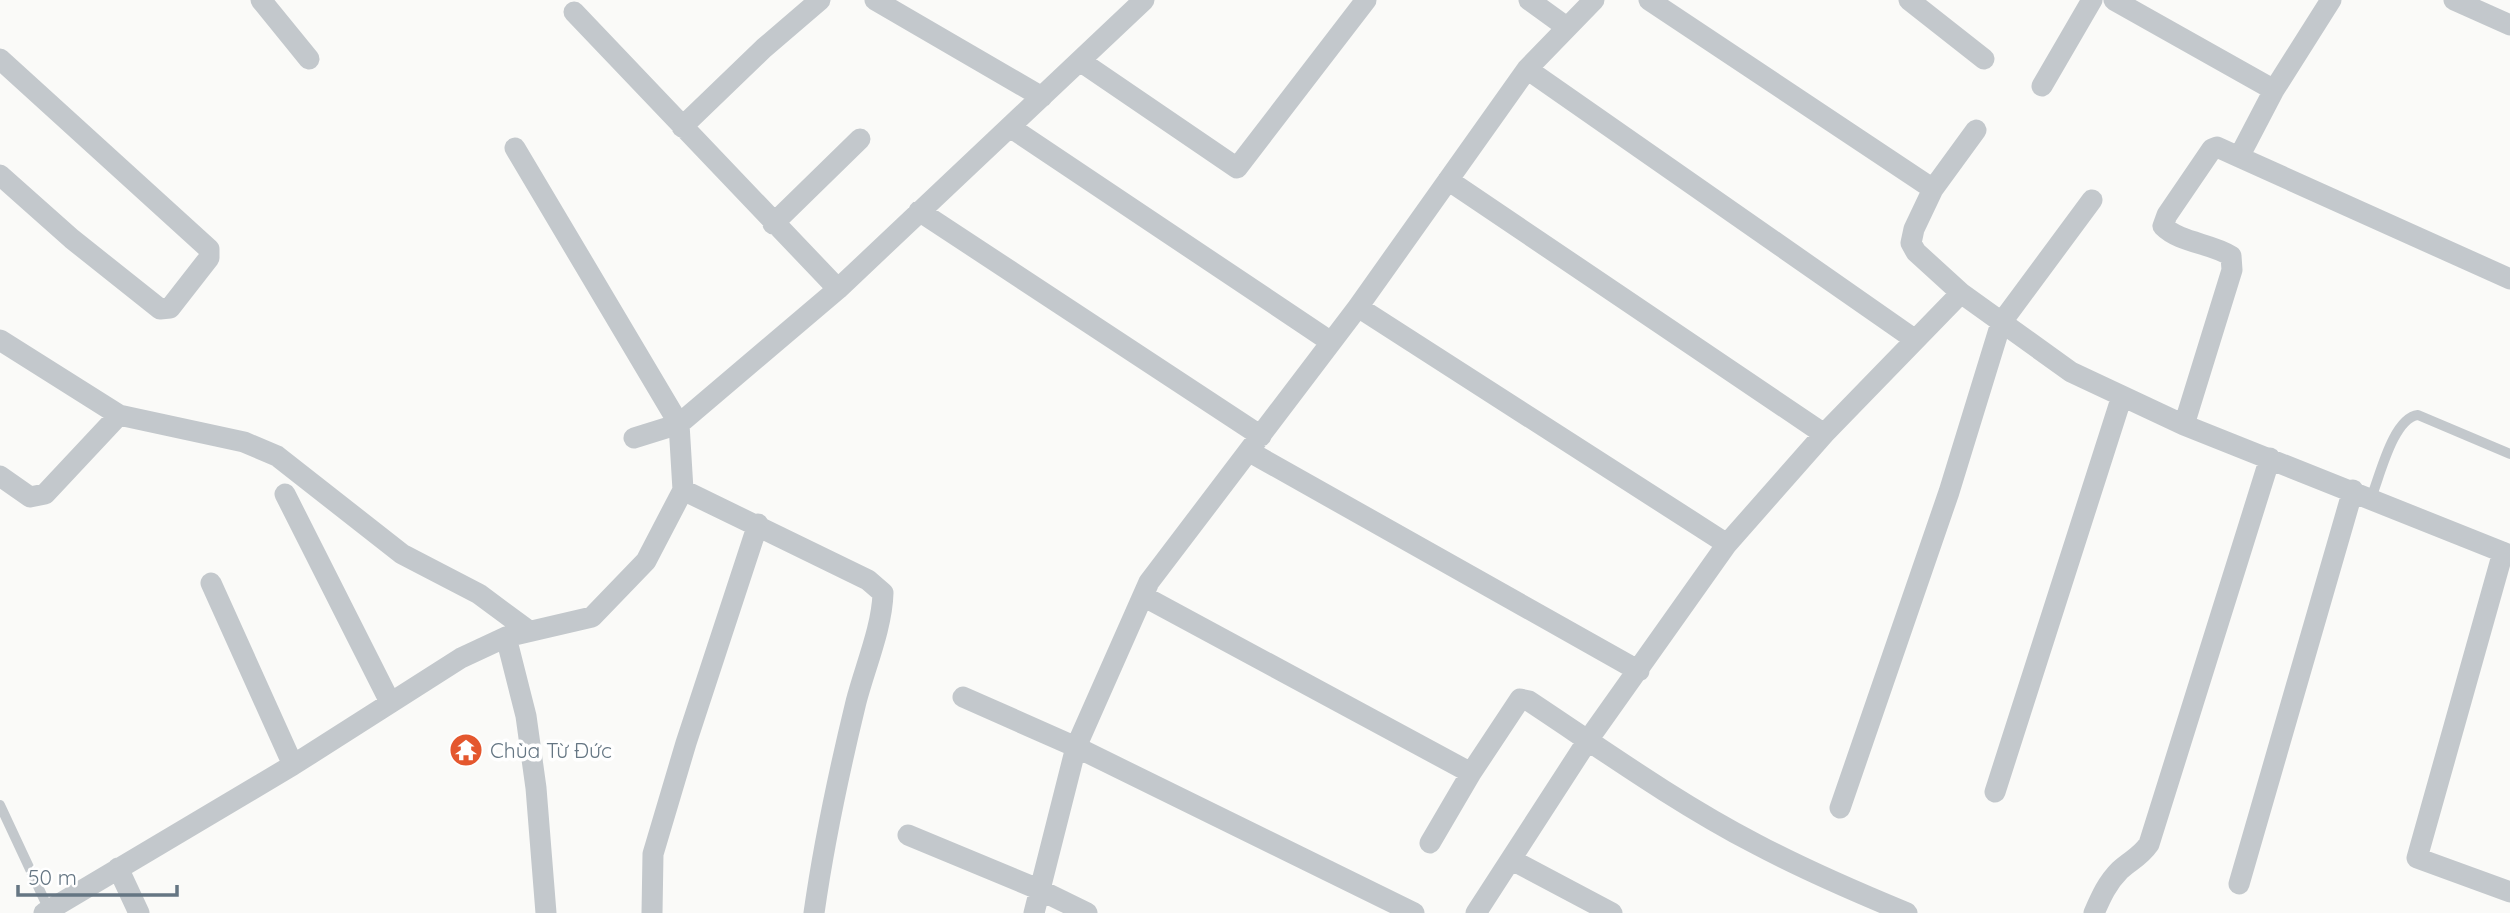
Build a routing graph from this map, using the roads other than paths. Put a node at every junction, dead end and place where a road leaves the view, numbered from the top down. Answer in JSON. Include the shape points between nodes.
{"nodes":[{"id":1,"x":261,"y":0,"type":"edge"},
{"id":2,"x":820,"y":0,"type":"edge"},
{"id":3,"x":875,"y":0,"type":"edge"},
{"id":4,"x":1144,"y":0,"type":"edge"},
{"id":5,"x":1366,"y":0,"type":"edge"},
{"id":6,"x":1529,"y":0,"type":"edge"},
{"id":7,"x":1594,"y":0,"type":"edge"},
{"id":8,"x":1649,"y":0,"type":"edge"},
{"id":9,"x":1909,"y":0,"type":"edge"},
{"id":10,"x":2092,"y":0,"type":"edge"},
{"id":11,"x":2331,"y":0,"type":"edge"},
{"id":12,"x":2454,"y":0,"type":"edge"},
{"id":13,"x":2117,"y":1,"type":"edge"},
{"id":14,"x":574,"y":12,"type":"dead end"},
{"id":15,"x":2510,"y":25,"type":"edge"},
{"id":16,"x":1566,"y":26,"type":"junction"},
{"id":17,"x":0,"y":59,"type":"edge"},
{"id":18,"x":309,"y":59,"type":"dead end"},
{"id":19,"x":1984,"y":59,"type":"dead end"},
{"id":20,"x":1080,"y":61,"type":"junction"},
{"id":21,"x":1527,"y":69,"type":"junction"},
{"id":22,"x":2042,"y":86,"type":"dead end"},
{"id":23,"x":2274,"y":90,"type":"junction"},
{"id":24,"x":1042,"y":97,"type":"junction"},
{"id":25,"x":682,"y":127,"type":"junction"},
{"id":26,"x":1010,"y":127,"type":"junction"},
{"id":27,"x":1976,"y":130,"type":"dead end"},
{"id":28,"x":860,"y":139,"type":"dead end"},
{"id":29,"x":515,"y":148,"type":"dead end"},
{"id":30,"x":2239,"y":157,"type":"junction"},
{"id":31,"x":0,"y":175,"type":"edge"},
{"id":32,"x":1448,"y":180,"type":"junction"},
{"id":33,"x":1933,"y":189,"type":"junction"},
{"id":34,"x":2092,"y":200,"type":"dead end"},
{"id":35,"x":919,"y":211,"type":"junction"},
{"id":36,"x":773,"y":224,"type":"junction"},
{"id":37,"x":2510,"y":279,"type":"edge"},
{"id":38,"x":838,"y":289,"type":"junction"},
{"id":39,"x":1961,"y":293,"type":"junction"},
{"id":40,"x":1358,"y":307,"type":"junction"},
{"id":41,"x":2001,"y":323,"type":"junction"},
{"id":42,"x":1914,"y":339,"type":"junction"},
{"id":43,"x":0,"y":340,"type":"edge"},
{"id":44,"x":1331,"y":342,"type":"junction"},
{"id":45,"x":2122,"y":396,"type":"junction"},
{"id":46,"x":118,"y":415,"type":"junction"},
{"id":47,"x":679,"y":424,"type":"junction"},
{"id":48,"x":2184,"y":425,"type":"junction"},
{"id":49,"x":1824,"y":434,"type":"junction"},
{"id":50,"x":634,"y":438,"type":"dead end"},
{"id":51,"x":1255,"y":444,"type":"junction"},
{"id":52,"x":2510,"y":454,"type":"edge"},
{"id":53,"x":2270,"y":458,"type":"junction"},
{"id":54,"x":0,"y":476,"type":"edge"},
{"id":55,"x":683,"y":489,"type":"junction"},
{"id":56,"x":285,"y":494,"type":"dead end"},
{"id":57,"x":2362,"y":494,"type":"junction"},
{"id":58,"x":758,"y":524,"type":"junction"},
{"id":59,"x":1727,"y":544,"type":"junction"},
{"id":60,"x":2506,"y":554,"type":"edge"},
{"id":61,"x":211,"y":583,"type":"dead end"},
{"id":62,"x":1143,"y":596,"type":"junction"},
{"id":63,"x":529,"y":631,"type":"junction"},
{"id":64,"x":506,"y":637,"type":"junction"},
{"id":65,"x":1639,"y":671,"type":"junction"},
{"id":66,"x":963,"y":697,"type":"dead end"},
{"id":67,"x":390,"y":702,"type":"junction"},
{"id":68,"x":1588,"y":740,"type":"junction"},
{"id":69,"x":1076,"y":747,"type":"junction"},
{"id":70,"x":293,"y":765,"type":"junction"},
{"id":71,"x":1471,"y":773,"type":"junction"},
{"id":72,"x":1995,"y":792,"type":"dead end"},
{"id":73,"x":0,"y":805,"type":"edge"},
{"id":74,"x":1840,"y":808,"type":"dead end"},
{"id":75,"x":908,"y":835,"type":"dead end"},
{"id":76,"x":1430,"y":843,"type":"dead end"},
{"id":77,"x":1512,"y":860,"type":"junction"},
{"id":78,"x":118,"y":868,"type":"junction"},
{"id":79,"x":2239,"y":884,"type":"dead end"},
{"id":80,"x":1038,"y":889,"type":"junction"},
{"id":81,"x":2510,"y":892,"type":"edge"},
{"id":82,"x":47,"y":912,"type":"edge"},
{"id":83,"x":139,"y":913,"type":"edge"},
{"id":84,"x":546,"y":913,"type":"edge"},
{"id":85,"x":652,"y":913,"type":"edge"},
{"id":86,"x":814,"y":913,"type":"edge"},
{"id":87,"x":1034,"y":913,"type":"edge"},
{"id":88,"x":1087,"y":913,"type":"edge"},
{"id":89,"x":1414,"y":913,"type":"edge"},
{"id":90,"x":1476,"y":913,"type":"edge"},
{"id":91,"x":1612,"y":913,"type":"edge"},
{"id":92,"x":1907,"y":913,"type":"edge"},
{"id":93,"x":2094,"y":913,"type":"edge"}],
"edges":[{"from":1,"to":18,"type":"street"},
{"from":2,"to":25,"type":"street"},
{"from":3,"to":24,"type":"street"},
{"from":4,"to":20,"type":"street"},
{"from":5,"to":20,"type":"street","via":[[1237,168]]},
{"from":6,"to":16,"type":"street"},
{"from":7,"to":16,"type":"street"},
{"from":8,"to":33,"type":"street"},
{"from":9,"to":19,"type":"street"},
{"from":10,"to":22,"type":"street"},
{"from":11,"to":23,"type":"street"},
{"from":12,"to":15,"type":"street"},
{"from":13,"to":23,"type":"street"},
{"from":14,"to":25,"type":"street"},
{"from":16,"to":21,"type":"street"},
{"from":17,"to":31,"type":"street","via":[[209,249],[209,258],[170,308],[160,309]]},
{"from":20,"to":24,"type":"street"},
{"from":21,"to":32,"type":"street"},
{"from":21,"to":42,"type":"street"},
{"from":23,"to":30,"type":"street"},
{"from":24,"to":26,"type":"street"},
{"from":25,"to":36,"type":"street"},
{"from":26,"to":35,"type":"street"},
{"from":26,"to":44,"type":"street"},
{"from":27,"to":33,"type":"street"},
{"from":28,"to":36,"type":"street"},
{"from":29,"to":47,"type":"street"},
{"from":30,"to":37,"type":"street"},
{"from":30,"to":48,"type":"street","via":[[2212,149],[2163,226],[2170,233],[2231,256],[2232,270]]},
{"from":32,"to":40,"type":"street"},
{"from":32,"to":49,"type":"street"},
{"from":33,"to":39,"type":"street","via":[[1912,243]]},
{"from":34,"to":41,"type":"street"},
{"from":35,"to":38,"type":"street"},
{"from":35,"to":51,"type":"street"},
{"from":36,"to":38,"type":"street"},
{"from":38,"to":47,"type":"street"},
{"from":39,"to":41,"type":"street"},
{"from":39,"to":42,"type":"street"},
{"from":40,"to":44,"type":"street"},
{"from":40,"to":59,"type":"street"},
{"from":41,"to":45,"type":"street","via":[[2071,372]]},
{"from":41,"to":74,"type":"street","via":[[1949,492]]},
{"from":42,"to":49,"type":"street"},
{"from":43,"to":46,"type":"street"},
{"from":44,"to":51,"type":"street"},
{"from":45,"to":48,"type":"street"},
{"from":45,"to":72,"type":"street"},
{"from":46,"to":54,"type":"street","via":[[45,494],[30,497]]},
{"from":46,"to":63,"type":"street","via":[[244,442],[277,456],[402,554],[479,594]]},
{"from":47,"to":50,"type":"street"},
{"from":47,"to":55,"type":"street"},
{"from":48,"to":53,"type":"street"},
{"from":49,"to":59,"type":"street"},
{"from":51,"to":62,"type":"street"},
{"from":51,"to":65,"type":"street"},
{"from":52,"to":57,"type":"lane","via":[[2412,416],[2399,427]]},
{"from":53,"to":57,"type":"street"},
{"from":53,"to":93,"type":"street","via":[[2149,844],[2140,858],[2107,884]]},
{"from":55,"to":58,"type":"street"},
{"from":55,"to":63,"type":"street","via":[[646,561],[592,617]]},
{"from":56,"to":67,"type":"street"},
{"from":57,"to":60,"type":"street"},
{"from":57,"to":79,"type":"street"},
{"from":58,"to":85,"type":"street","via":[[653,853]]},
{"from":58,"to":86,"type":"street","via":[[867,580],[883,593],[882,613],[869,650],[824,842]]},
{"from":59,"to":65,"type":"street"},
{"from":60,"to":81,"type":"street","via":[[2417,858]]},
{"from":61,"to":70,"type":"street"},
{"from":62,"to":69,"type":"street"},
{"from":62,"to":71,"type":"street"},
{"from":63,"to":64,"type":"street"},
{"from":64,"to":67,"type":"street","via":[[460,657]]},
{"from":64,"to":84,"type":"street","via":[[529,740]]},
{"from":65,"to":68,"type":"street"},
{"from":66,"to":69,"type":"street"},
{"from":67,"to":70,"type":"street"},
{"from":68,"to":71,"type":"street","via":[[1520,699]]},
{"from":68,"to":77,"type":"street"},
{"from":68,"to":92,"type":"street","via":[[1755,843]]},
{"from":69,"to":80,"type":"street"},
{"from":69,"to":89,"type":"street"},
{"from":70,"to":78,"type":"street"},
{"from":71,"to":76,"type":"street"},
{"from":73,"to":82,"type":"lane"},
{"from":75,"to":80,"type":"street"},
{"from":77,"to":90,"type":"street"},
{"from":77,"to":91,"type":"street"},
{"from":78,"to":82,"type":"street"},
{"from":78,"to":83,"type":"street"},
{"from":80,"to":87,"type":"street"},
{"from":80,"to":88,"type":"street"}]}
